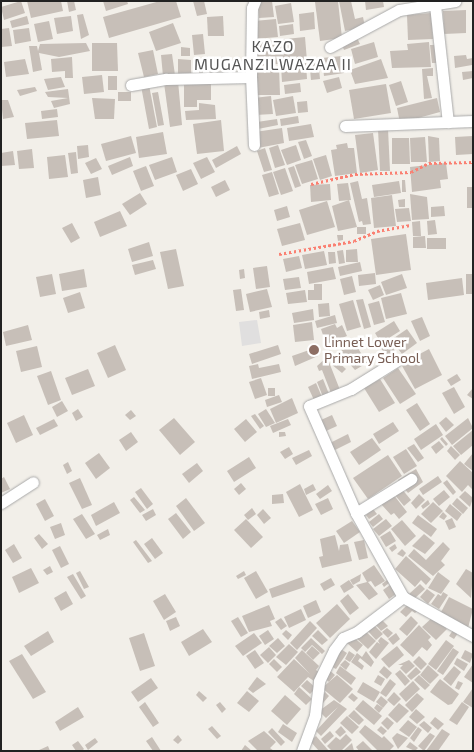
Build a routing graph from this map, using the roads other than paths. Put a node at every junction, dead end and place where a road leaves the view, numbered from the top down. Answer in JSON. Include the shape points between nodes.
{"nodes":[{"id":1,"x":255,"y":1,"type":"edge"},
{"id":2,"x":455,"y":1,"type":"edge"},
{"id":3,"x":435,"y":5,"type":"junction"},
{"id":4,"x":330,"y":47,"type":"dead end"},
{"id":5,"x":251,"y":77,"type":"junction"},
{"id":6,"x":131,"y":85,"type":"dead end"},
{"id":7,"x":473,"y":121,"type":"edge"},
{"id":8,"x":448,"y":122,"type":"junction"},
{"id":9,"x":344,"y":126,"type":"dead end"},
{"id":10,"x":254,"y":145,"type":"dead end"},
{"id":11,"x":396,"y":362,"type":"dead end"},
{"id":12,"x":411,"y":479,"type":"dead end"},
{"id":13,"x":33,"y":482,"type":"dead end"},
{"id":14,"x":1,"y":503,"type":"edge"},
{"id":15,"x":356,"y":513,"type":"junction"},
{"id":16,"x":403,"y":597,"type":"junction"},
{"id":17,"x":473,"y":636,"type":"edge"},
{"id":18,"x":302,"y":751,"type":"edge"}],
"edges":[{"from":1,"to":5,"type":"street","via":[[252,8]]},
{"from":2,"to":3,"type":"street"},
{"from":3,"to":4,"type":"street","via":[[400,10]]},
{"from":3,"to":8,"type":"street"},
{"from":5,"to":6,"type":"street","via":[[166,78]]},
{"from":5,"to":10,"type":"street"},
{"from":7,"to":8,"type":"street"},
{"from":8,"to":9,"type":"street"},
{"from":11,"to":15,"type":"street","via":[[351,389],[309,406]]},
{"from":12,"to":15,"type":"street"},
{"from":13,"to":14,"type":"street"},
{"from":15,"to":16,"type":"street"},
{"from":16,"to":17,"type":"street"},
{"from":16,"to":18,"type":"street","via":[[357,632],[343,638],[334,650],[318,681],[315,715]]}]}
